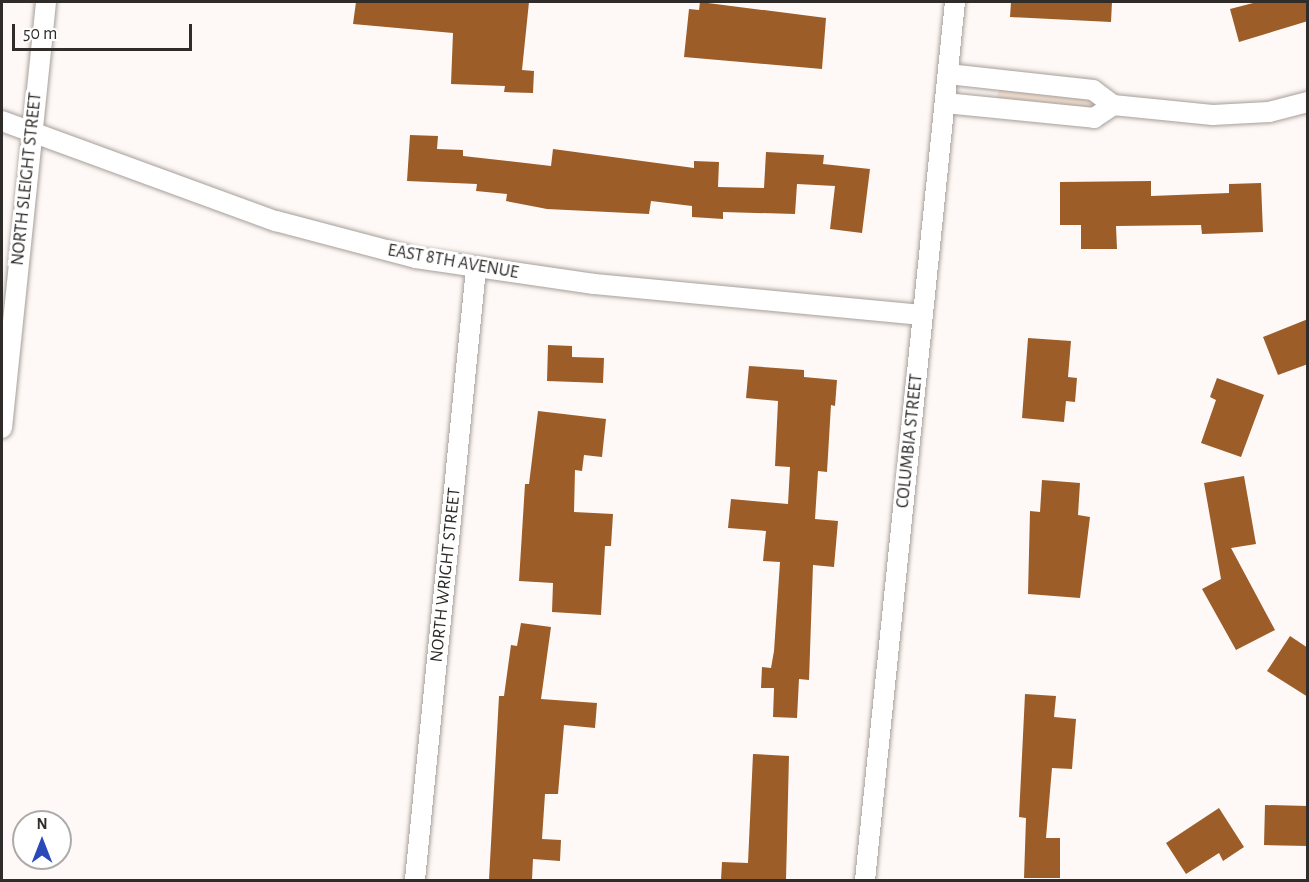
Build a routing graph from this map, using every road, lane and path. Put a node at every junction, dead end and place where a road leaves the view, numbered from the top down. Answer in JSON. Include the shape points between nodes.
{"nodes":[{"id":1,"x":46,"y":2,"type":"edge"},
{"id":2,"x":955,"y":2,"type":"edge"},
{"id":3,"x":948,"y":74,"type":"junction"},
{"id":4,"x":1308,"y":102,"type":"edge"},
{"id":5,"x":945,"y":103,"type":"junction"},
{"id":6,"x":1113,"y":105,"type":"junction"},
{"id":7,"x":2,"y":121,"type":"edge"},
{"id":8,"x":32,"y":132,"type":"junction"},
{"id":9,"x":476,"y":269,"type":"junction"},
{"id":10,"x":923,"y":315,"type":"junction"},
{"id":11,"x":2,"y":428,"type":"edge"},
{"id":12,"x":415,"y":880,"type":"edge"},
{"id":13,"x":865,"y":880,"type":"edge"}],
"edges":[{"from":1,"to":8,"type":"street","name":"NORTH SLEIGHT STREET"},
{"from":2,"to":3,"type":"street","name":"COLUMBIA STREET"},
{"from":3,"to":5,"type":"street","name":"COLUMBIA STREET"},
{"from":3,"to":6,"type":"street","via":[[1094,90]]},
{"from":4,"to":6,"type":"street","via":[[1243,116]]},
{"from":5,"to":6,"type":"street","via":[[1094,118]]},
{"from":5,"to":10,"type":"street","name":"COLUMBIA STREET"},
{"from":7,"to":8,"type":"street","name":"EAST 8TH AVENUE"},
{"from":8,"to":9,"type":"street","name":"EAST 8TH AVENUE","via":[[276,221],[416,258]]},
{"from":8,"to":11,"type":"street","name":"NORTH SLEIGHT STREET"},
{"from":9,"to":10,"type":"street","name":"EAST 8TH AVENUE"},
{"from":9,"to":12,"type":"street","name":"NORTH WRIGHT STREET"},
{"from":10,"to":13,"type":"street","name":"COLUMBIA STREET"}]}
